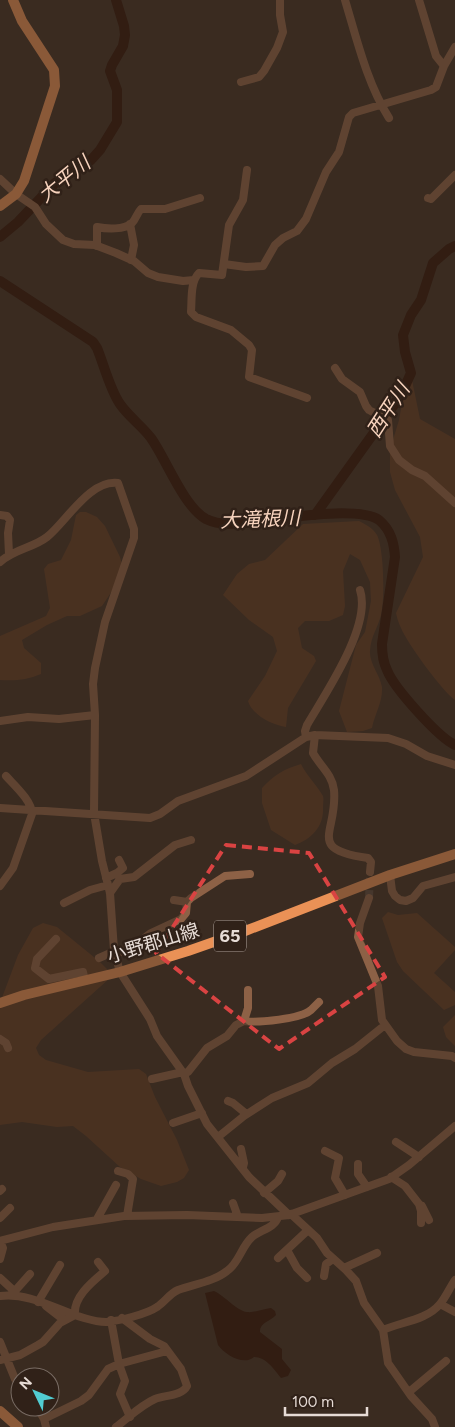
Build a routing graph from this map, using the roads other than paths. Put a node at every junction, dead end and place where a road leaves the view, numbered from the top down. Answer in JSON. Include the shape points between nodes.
{"nodes":[{"id":1,"x":14,"y":0,"type":"edge"},
{"id":2,"x":280,"y":0,"type":"edge"},
{"id":3,"x":345,"y":0,"type":"edge"},
{"id":4,"x":419,"y":0,"type":"edge"},
{"id":5,"x":455,"y":47,"type":"edge"},
{"id":6,"x":455,"y":64,"type":"edge"},
{"id":7,"x":444,"y":66,"type":"junction"},
{"id":8,"x":241,"y":82,"type":"dead end"},
{"id":9,"x":380,"y":104,"type":"junction"},
{"id":10,"x":389,"y":118,"type":"dead end"},
{"id":11,"x":247,"y":170,"type":"dead end"},
{"id":12,"x":455,"y":175,"type":"edge"},
{"id":13,"x":0,"y":179,"type":"edge"},
{"id":14,"x":16,"y":194,"type":"junction"},
{"id":15,"x":200,"y":198,"type":"dead end"},
{"id":16,"x":428,"y":198,"type":"dead end"},
{"id":17,"x":0,"y":206,"type":"edge"},
{"id":18,"x":130,"y":224,"type":"junction"},
{"id":19,"x":97,"y":246,"type":"junction"},
{"id":20,"x":131,"y":260,"type":"junction"},
{"id":21,"x":224,"y":264,"type":"junction"},
{"id":22,"x":194,"y":280,"type":"junction"},
{"id":23,"x":336,"y":368,"type":"dead end"},
{"id":24,"x":307,"y":398,"type":"dead end"},
{"id":25,"x":455,"y":503,"type":"edge"},
{"id":26,"x":0,"y":515,"type":"edge"},
{"id":27,"x":9,"y":554,"type":"junction"},
{"id":28,"x":0,"y":562,"type":"edge"},
{"id":29,"x":360,"y":590,"type":"dead end"},
{"id":30,"x":95,"y":715,"type":"junction"},
{"id":31,"x":0,"y":721,"type":"edge"},
{"id":32,"x":315,"y":735,"type":"junction"},
{"id":33,"x":306,"y":737,"type":"junction"},
{"id":34,"x":455,"y":765,"type":"edge"},
{"id":35,"x":6,"y":776,"type":"dead end"},
{"id":36,"x":0,"y":808,"type":"edge"},
{"id":37,"x":32,"y":810,"type":"junction"},
{"id":38,"x":94,"y":813,"type":"junction"},
{"id":39,"x":191,"y":840,"type":"dead end"},
{"id":40,"x":455,"y":854,"type":"edge"},
{"id":41,"x":120,"y":860,"type":"dead end"},
{"id":42,"x":370,"y":872,"type":"tunnel mouth"},
{"id":43,"x":250,"y":874,"type":"dead end"},
{"id":44,"x":390,"y":875,"type":"junction"},
{"id":45,"x":455,"y":877,"type":"edge"},
{"id":46,"x":108,"y":885,"type":"junction"},
{"id":47,"x":0,"y":886,"type":"edge"},
{"id":48,"x":369,"y":898,"type":"tunnel mouth"},
{"id":49,"x":174,"y":900,"type":"dead end"},
{"id":50,"x":187,"y":902,"type":"junction"},
{"id":51,"x":64,"y":903,"type":"dead end"},
{"id":52,"x":56,"y":938,"type":"dead end"},
{"id":53,"x":115,"y":952,"type":"junction"},
{"id":54,"x":99,"y":958,"type":"dead end"},
{"id":55,"x":120,"y":972,"type":"junction"},
{"id":56,"x":85,"y":981,"type":"junction"},
{"id":57,"x":248,"y":990,"type":"dead end"},
{"id":58,"x":319,"y":1002,"type":"dead end"},
{"id":59,"x":0,"y":1003,"type":"edge"},
{"id":60,"x":244,"y":1021,"type":"junction"},
{"id":61,"x":385,"y":1025,"type":"junction"},
{"id":62,"x":0,"y":1039,"type":"edge"},
{"id":63,"x":8,"y":1048,"type":"dead end"},
{"id":64,"x":455,"y":1058,"type":"edge"},
{"id":65,"x":184,"y":1073,"type":"junction"},
{"id":66,"x":152,"y":1079,"type":"dead end"},
{"id":67,"x":228,"y":1101,"type":"dead end"},
{"id":68,"x":202,"y":1114,"type":"junction"},
{"id":69,"x":244,"y":1116,"type":"junction"},
{"id":70,"x":173,"y":1123,"type":"dead end"},
{"id":71,"x":455,"y":1126,"type":"edge"},
{"id":72,"x":218,"y":1137,"type":"junction"},
{"id":73,"x":396,"y":1142,"type":"dead end"},
{"id":74,"x":242,"y":1149,"type":"dead end"},
{"id":75,"x":325,"y":1151,"type":"dead end"},
{"id":76,"x":419,"y":1157,"type":"junction"},
{"id":77,"x":358,"y":1164,"type":"dead end"},
{"id":78,"x":243,"y":1167,"type":"junction"},
{"id":79,"x":118,"y":1171,"type":"dead end"},
{"id":80,"x":282,"y":1174,"type":"dead end"},
{"id":81,"x":391,"y":1177,"type":"junction"},
{"id":82,"x":116,"y":1185,"type":"dead end"},
{"id":83,"x":367,"y":1187,"type":"junction"},
{"id":84,"x":264,"y":1193,"type":"junction"},
{"id":85,"x":344,"y":1195,"type":"junction"},
{"id":86,"x":233,"y":1203,"type":"dead end"},
{"id":87,"x":10,"y":1208,"type":"dead end"},
{"id":88,"x":290,"y":1215,"type":"junction"},
{"id":89,"x":127,"y":1216,"type":"junction"},
{"id":90,"x":238,"y":1217,"type":"junction"},
{"id":91,"x":278,"y":1217,"type":"junction"},
{"id":92,"x":0,"y":1218,"type":"edge"},
{"id":93,"x":97,"y":1219,"type":"junction"},
{"id":94,"x":425,"y":1221,"type":"dead end"},
{"id":95,"x":307,"y":1231,"type":"junction"},
{"id":96,"x":0,"y":1241,"type":"edge"},
{"id":97,"x":287,"y":1250,"type":"junction"},
{"id":98,"x":377,"y":1253,"type":"dead end"},
{"id":99,"x":278,"y":1258,"type":"dead end"},
{"id":100,"x":0,"y":1259,"type":"edge"},
{"id":101,"x":333,"y":1259,"type":"junction"},
{"id":102,"x":98,"y":1262,"type":"dead end"},
{"id":103,"x":60,"y":1265,"type":"dead end"},
{"id":104,"x":344,"y":1268,"type":"junction"},
{"id":105,"x":30,"y":1274,"type":"dead end"},
{"id":106,"x":324,"y":1276,"type":"dead end"},
{"id":107,"x":0,"y":1278,"type":"edge"},
{"id":108,"x":307,"y":1278,"type":"dead end"},
{"id":109,"x":455,"y":1280,"type":"edge"},
{"id":110,"x":14,"y":1294,"type":"junction"},
{"id":111,"x":0,"y":1296,"type":"edge"},
{"id":112,"x":42,"y":1303,"type":"junction"},
{"id":113,"x":440,"y":1304,"type":"junction"},
{"id":114,"x":455,"y":1312,"type":"edge"},
{"id":115,"x":76,"y":1315,"type":"junction"},
{"id":116,"x":122,"y":1318,"type":"junction"},
{"id":117,"x":64,"y":1320,"type":"junction"},
{"id":118,"x":111,"y":1320,"type":"junction"},
{"id":119,"x":383,"y":1330,"type":"junction"},
{"id":120,"x":0,"y":1342,"type":"edge"},
{"id":121,"x":167,"y":1351,"type":"junction"},
{"id":122,"x":4,"y":1359,"type":"edge"},
{"id":123,"x":446,"y":1361,"type":"dead end"},
{"id":124,"x":119,"y":1364,"type":"junction"},
{"id":125,"x":408,"y":1392,"type":"junction"},
{"id":126,"x":0,"y":1411,"type":"edge"},
{"id":127,"x":130,"y":1417,"type":"junction"},
{"id":128,"x":45,"y":1423,"type":"edge"},
{"id":129,"x":18,"y":1427,"type":"edge"},
{"id":130,"x":116,"y":1427,"type":"edge"},
{"id":131,"x":435,"y":1427,"type":"edge"}],
"edges":[{"from":1,"to":14,"type":"main road","via":[[22,21],[54,70],[55,78],[54,92],[24,181]]},
{"from":2,"to":8,"type":"street","via":[[283,32],[277,48],[259,77]]},
{"from":3,"to":9,"type":"street"},
{"from":4,"to":7,"type":"street","via":[[436,56]]},
{"from":5,"to":7,"type":"street"},
{"from":6,"to":7,"type":"street"},
{"from":7,"to":9,"type":"street","via":[[434,88]]},
{"from":9,"to":10,"type":"street"},
{"from":9,"to":21,"type":"street","via":[[349,117],[339,152],[326,172],[306,219],[297,231],[275,245],[263,266]]},
{"from":11,"to":21,"type":"street","via":[[243,200],[229,225]]},
{"from":12,"to":16,"type":"street","via":[[431,199]]},
{"from":13,"to":14,"type":"street"},
{"from":14,"to":17,"type":"main road"},
{"from":14,"to":19,"type":"street","via":[[35,207],[46,224],[63,240]]},
{"from":15,"to":18,"type":"street","via":[[166,209],[141,209]]},
{"from":18,"to":19,"type":"street","via":[[104,229],[97,227]]},
{"from":18,"to":20,"type":"street","via":[[134,245]]},
{"from":19,"to":20,"type":"street"},
{"from":20,"to":22,"type":"street","via":[[158,277]]},
{"from":21,"to":22,"type":"street","via":[[222,275],[199,273]]},
{"from":22,"to":24,"type":"street","via":[[191,312],[196,317],[231,330],[249,345],[252,350],[249,377]]},
{"from":23,"to":25,"type":"street","via":[[342,379],[360,392],[369,410],[388,420],[390,446],[399,460],[425,476]]},
{"from":26,"to":27,"type":"street","via":[[10,520]]},
{"from":27,"to":28,"type":"street"},
{"from":27,"to":30,"type":"street","via":[[46,538],[84,498],[104,484],[118,483],[134,529],[134,538],[98,652],[93,684]]},
{"from":29,"to":33,"type":"street","via":[[363,609],[358,628],[329,690],[307,725]]},
{"from":30,"to":31,"type":"street"},
{"from":30,"to":38,"type":"street"},
{"from":32,"to":33,"type":"street"},
{"from":32,"to":34,"type":"street","via":[[388,738]]},
{"from":32,"to":42,"type":"street","via":[[313,753],[325,768],[334,788],[328,836],[330,843],[334,850],[344,854],[368,858]]},
{"from":33,"to":38,"type":"street","via":[[246,776],[178,801],[150,818]]},
{"from":35,"to":37,"type":"street"},
{"from":36,"to":37,"type":"street"},
{"from":37,"to":38,"type":"street"},
{"from":37,"to":47,"type":"street","via":[[13,868]]},
{"from":38,"to":46,"type":"street"},
{"from":39,"to":46,"type":"street","via":[[176,845],[134,877]]},
{"from":40,"to":44,"type":"main road","name":"小野郡山線","number":"65"},
{"from":41,"to":46,"type":"street","via":[[123,868]]},
{"from":43,"to":50,"type":"street","via":[[225,876]]},
{"from":44,"to":45,"type":"street","via":[[395,896],[406,901],[423,886]]},
{"from":44,"to":55,"type":"main road","name":"小野郡山線","number":"65","via":[[245,931]]},
{"from":46,"to":51,"type":"street"},
{"from":46,"to":53,"type":"street"},
{"from":48,"to":61,"type":"street","via":[[358,937],[378,986]]},
{"from":49,"to":50,"type":"street"},
{"from":50,"to":53,"type":"street","via":[[186,913],[181,919],[151,933],[134,946]]},
{"from":52,"to":56,"type":"street","via":[[37,959],[35,968],[50,979],[82,972]]},
{"from":53,"to":54,"type":"street"},
{"from":53,"to":55,"type":"street"},
{"from":55,"to":56,"type":"main road","name":"小野郡山線","number":"65"},
{"from":55,"to":65,"type":"street","via":[[157,1036]]},
{"from":56,"to":59,"type":"main road","name":"小野郡山線","number":"65"},
{"from":57,"to":60,"type":"street"},
{"from":58,"to":60,"type":"street","via":[[298,1016]]},
{"from":60,"to":65,"type":"street","via":[[208,1048]]},
{"from":61,"to":64,"type":"street","via":[[406,1049]]},
{"from":61,"to":69,"type":"street","via":[[308,1083],[272,1098]]},
{"from":62,"to":63,"type":"street"},
{"from":65,"to":66,"type":"street"},
{"from":65,"to":68,"type":"street"},
{"from":67,"to":69,"type":"street","via":[[244,1112]]},
{"from":68,"to":70,"type":"street"},
{"from":68,"to":72,"type":"street"},
{"from":69,"to":72,"type":"street"},
{"from":71,"to":76,"type":"street"},
{"from":72,"to":78,"type":"street"},
{"from":73,"to":76,"type":"street"},
{"from":74,"to":78,"type":"street"},
{"from":75,"to":85,"type":"street","via":[[339,1158],[335,1178]]},
{"from":76,"to":81,"type":"street"},
{"from":77,"to":83,"type":"street","via":[[358,1174]]},
{"from":78,"to":84,"type":"street"},
{"from":79,"to":89,"type":"street","via":[[134,1179]]},
{"from":80,"to":84,"type":"street"},
{"from":81,"to":83,"type":"street"},
{"from":81,"to":94,"type":"street","via":[[418,1196]]},
{"from":82,"to":93,"type":"street"},
{"from":83,"to":85,"type":"street"},
{"from":84,"to":88,"type":"street"},
{"from":85,"to":88,"type":"street"},
{"from":86,"to":90,"type":"street"},
{"from":87,"to":92,"type":"street"},
{"from":88,"to":91,"type":"street"},
{"from":88,"to":95,"type":"street"},
{"from":89,"to":90,"type":"street"},
{"from":89,"to":93,"type":"street"},
{"from":90,"to":91,"type":"street"},
{"from":91,"to":116,"type":"street","via":[[274,1224],[249,1240],[228,1271],[175,1292],[155,1308]]},
{"from":93,"to":96,"type":"street"},
{"from":95,"to":97,"type":"street"},
{"from":95,"to":101,"type":"street","via":[[317,1238]]},
{"from":96,"to":100,"type":"street","via":[[3,1248]]},
{"from":97,"to":99,"type":"street"},
{"from":97,"to":108,"type":"street"},
{"from":98,"to":104,"type":"street"},
{"from":101,"to":104,"type":"street"},
{"from":101,"to":106,"type":"street","via":[[326,1264]]},
{"from":102,"to":115,"type":"street","via":[[105,1271],[77,1300]]},
{"from":103,"to":112,"type":"street"},
{"from":104,"to":119,"type":"street","via":[[356,1282],[364,1303]]},
{"from":105,"to":110,"type":"street"},
{"from":107,"to":110,"type":"street"},
{"from":109,"to":113,"type":"street"},
{"from":110,"to":111,"type":"street"},
{"from":110,"to":112,"type":"street"},
{"from":112,"to":115,"type":"street"},
{"from":112,"to":117,"type":"street"},
{"from":113,"to":114,"type":"street"},
{"from":113,"to":119,"type":"street","via":[[422,1316]]},
{"from":115,"to":117,"type":"street"},
{"from":115,"to":118,"type":"street","via":[[105,1322]]},
{"from":116,"to":118,"type":"street"},
{"from":116,"to":121,"type":"street","via":[[162,1344]]},
{"from":117,"to":122,"type":"street","via":[[43,1342],[20,1355]]},
{"from":118,"to":124,"type":"street"},
{"from":119,"to":125,"type":"street","via":[[388,1363]]},
{"from":120,"to":122,"type":"street"},
{"from":121,"to":124,"type":"street"},
{"from":121,"to":127,"type":"street","via":[[181,1369],[187,1386],[184,1391],[153,1400]]},
{"from":123,"to":125,"type":"street"},
{"from":124,"to":127,"type":"street","via":[[125,1380],[120,1394]]},
{"from":124,"to":128,"type":"street","via":[[105,1371],[88,1395],[76,1405]]},
{"from":125,"to":131,"type":"street","via":[[432,1419]]},
{"from":126,"to":129,"type":"main road"},
{"from":127,"to":130,"type":"street"}]}
